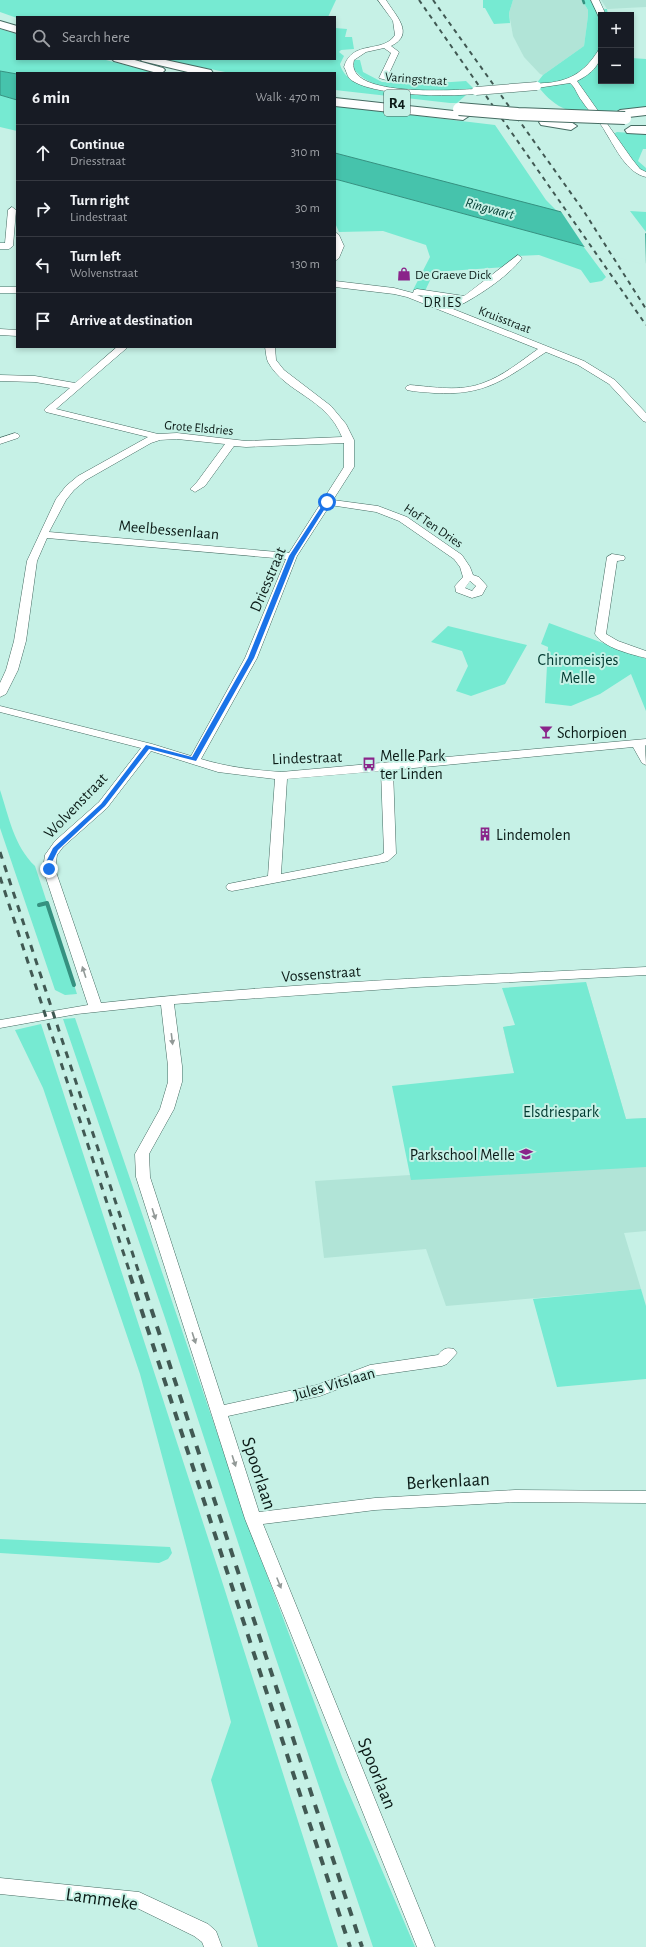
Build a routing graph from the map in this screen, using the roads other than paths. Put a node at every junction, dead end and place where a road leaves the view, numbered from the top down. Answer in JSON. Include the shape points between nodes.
{"nodes":[{"id":1,"x":382,"y":0,"type":"edge"},
{"id":2,"x":595,"y":0,"type":"edge"},
{"id":3,"x":601,"y":12,"type":"edge"},
{"id":4,"x":0,"y":17,"type":"edge"},
{"id":5,"x":16,"y":22,"type":"edge"},
{"id":6,"x":0,"y":24,"type":"edge"},
{"id":7,"x":16,"y":30,"type":"edge"},
{"id":8,"x":385,"y":45,"type":"junction"},
{"id":9,"x":598,"y":59,"type":"edge"},
{"id":10,"x":122,"y":60,"type":"edge"},
{"id":11,"x":150,"y":60,"type":"edge"},
{"id":12,"x":171,"y":72,"type":"edge"},
{"id":13,"x":203,"y":72,"type":"edge"},
{"id":14,"x":383,"y":78,"type":"dead end"},
{"id":15,"x":573,"y":82,"type":"junction"},
{"id":16,"x":336,"y":95,"type":"edge"},
{"id":17,"x":336,"y":102,"type":"edge"},
{"id":18,"x":646,"y":111,"type":"edge"},
{"id":19,"x":461,"y":113,"type":"junction"},
{"id":20,"x":646,"y":118,"type":"edge"},
{"id":21,"x":626,"y":121,"type":"junction"},
{"id":22,"x":646,"y":125,"type":"edge"},
{"id":23,"x":646,"y":130,"type":"edge"},
{"id":24,"x":646,"y":175,"type":"edge"},
{"id":25,"x":0,"y":210,"type":"edge"},
{"id":26,"x":14,"y":210,"type":"edge"},
{"id":27,"x":336,"y":237,"type":"edge"},
{"id":28,"x":0,"y":246,"type":"edge"},
{"id":29,"x":9,"y":246,"type":"junction"},
{"id":30,"x":16,"y":247,"type":"edge"},
{"id":31,"x":336,"y":256,"type":"edge"},
{"id":32,"x":518,"y":258,"type":"dead end"},
{"id":33,"x":336,"y":284,"type":"edge"},
{"id":34,"x":0,"y":290,"type":"edge"},
{"id":35,"x":16,"y":290,"type":"edge"},
{"id":36,"x":394,"y":291,"type":"junction"},
{"id":37,"x":466,"y":299,"type":"junction"},
{"id":38,"x":446,"y":309,"type":"junction"},
{"id":39,"x":0,"y":332,"type":"edge"},
{"id":40,"x":16,"y":333,"type":"edge"},
{"id":41,"x":120,"y":348,"type":"edge"},
{"id":42,"x":270,"y":348,"type":"edge"},
{"id":43,"x":546,"y":348,"type":"junction"},
{"id":44,"x":0,"y":378,"type":"edge"},
{"id":45,"x":77,"y":386,"type":"junction"},
{"id":46,"x":410,"y":388,"type":"dead end"},
{"id":47,"x":646,"y":419,"type":"edge"},
{"id":48,"x":15,"y":436,"type":"dead end"},
{"id":49,"x":158,"y":437,"type":"junction"},
{"id":50,"x":350,"y":440,"type":"junction"},
{"id":51,"x":0,"y":441,"type":"edge"},
{"id":52,"x":230,"y":444,"type":"junction"},
{"id":53,"x":195,"y":489,"type":"dead end"},
{"id":54,"x":327,"y":502,"type":"junction"},
{"id":55,"x":42,"y":535,"type":"junction"},
{"id":56,"x":292,"y":556,"type":"junction"},
{"id":57,"x":620,"y":558,"type":"dead end"},
{"id":58,"x":468,"y":577,"type":"dead end"},
{"id":59,"x":646,"y":655,"type":"edge"},
{"id":60,"x":0,"y":694,"type":"edge"},
{"id":61,"x":0,"y":709,"type":"edge"},
{"id":62,"x":642,"y":742,"type":"edge"},
{"id":63,"x":148,"y":746,"type":"junction"},
{"id":64,"x":194,"y":760,"type":"junction"},
{"id":65,"x":646,"y":761,"type":"edge"},
{"id":66,"x":388,"y":767,"type":"junction"},
{"id":67,"x":281,"y":776,"type":"junction"},
{"id":68,"x":274,"y":879,"type":"junction"},
{"id":69,"x":232,"y":887,"type":"dead end"},
{"id":70,"x":646,"y":971,"type":"edge"},
{"id":71,"x":167,"y":1000,"type":"junction"},
{"id":72,"x":96,"y":1009,"type":"junction"},
{"id":73,"x":0,"y":1024,"type":"edge"},
{"id":74,"x":449,"y":1353,"type":"dead end"},
{"id":75,"x":218,"y":1412,"type":"junction"},
{"id":76,"x":646,"y":1497,"type":"edge"},
{"id":77,"x":253,"y":1519,"type":"junction"},
{"id":78,"x":0,"y":1886,"type":"edge"},
{"id":79,"x":213,"y":1947,"type":"edge"},
{"id":80,"x":426,"y":1947,"type":"edge"}],
"edges":[{"from":1,"to":8,"type":"street","name":"Varingstraat","via":[[399,29],[397,39]]},
{"from":2,"to":3,"type":"street"},
{"from":4,"to":5,"type":"highway"},
{"from":6,"to":7,"type":"highway"},
{"from":8,"to":14,"type":"street","name":"Varingstraat","via":[[395,52]]},
{"from":8,"to":15,"type":"street","name":"Varingstraat","bridge":true,"via":[[362,51],[352,58],[349,73],[362,82],[386,89],[430,93]]},
{"from":9,"to":15,"type":"street","via":[[583,76]]},
{"from":10,"to":12,"type":"highway"},
{"from":11,"to":13,"type":"highway"},
{"from":15,"to":24,"type":"street","via":[[629,161],[637,171]]},
{"from":16,"to":19,"type":"highway","number":"R4"},
{"from":17,"to":19,"type":"highway","number":"R4"},
{"from":18,"to":21,"type":"highway"},
{"from":19,"to":21,"type":"highway","number":"R4","bridge":true,"via":[[575,116]]},
{"from":19,"to":21,"type":"highway","number":"R4","via":[[571,126]]},
{"from":20,"to":21,"type":"highway","number":"R4"},
{"from":21,"to":22,"type":"highway","number":"R4"},
{"from":21,"to":23,"type":"highway"},
{"from":25,"to":26,"type":"street"},
{"from":26,"to":29,"type":"street"},
{"from":27,"to":31,"type":"street","via":[[340,246]]},
{"from":28,"to":29,"type":"street"},
{"from":29,"to":30,"type":"street"},
{"from":32,"to":37,"type":"street"},
{"from":33,"to":36,"type":"street","name":"Kruisstraat"},
{"from":34,"to":35,"type":"street"},
{"from":36,"to":37,"type":"street"},
{"from":36,"to":38,"type":"street","name":"Kruisstraat"},
{"from":37,"to":38,"type":"street"},
{"from":38,"to":43,"type":"street","name":"Kruisstraat"},
{"from":39,"to":40,"type":"street"},
{"from":41,"to":45,"type":"street"},
{"from":42,"to":50,"type":"street","via":[[270,360],[279,372],[326,405]]},
{"from":43,"to":46,"type":"street","via":[[488,384],[466,390],[437,391]]},
{"from":43,"to":47,"type":"street","name":"Kruisstraat","via":[[581,363],[612,382]]},
{"from":44,"to":45,"type":"street"},
{"from":45,"to":49,"type":"street","name":"Grote Elsdries","via":[[49,410]]},
{"from":48,"to":51,"type":"street"},
{"from":49,"to":52,"type":"street","name":"Grote Elsdries","via":[[177,436]]},
{"from":49,"to":55,"type":"street","via":[[148,440],[75,482],[61,499]]},
{"from":50,"to":52,"type":"street","name":"Grote Elsdries"},
{"from":50,"to":54,"type":"street","name":"Driesstraat","via":[[348,467]]},
{"from":52,"to":53,"type":"street"},
{"from":54,"to":56,"type":"street","name":"Driesstraat"},
{"from":54,"to":58,"type":"street","name":"Hof Ten Dries","via":[[378,510],[403,519],[458,557],[465,566]]},
{"from":55,"to":56,"type":"street","name":"Meelbessenlaan"},
{"from":55,"to":60,"type":"street","via":[[32,561],[20,641],[12,670]]},
{"from":56,"to":64,"type":"street","name":"Driesstraat","via":[[251,658]]},
{"from":57,"to":59,"type":"street","via":[[612,557],[601,638]]},
{"from":61,"to":63,"type":"street","name":"Lindestraat"},
{"from":62,"to":65,"type":"street"},
{"from":62,"to":66,"type":"street","name":"Lindestraat"},
{"from":63,"to":64,"type":"street","name":"Lindestraat"},
{"from":72,"to":63,"type":"street","name":"Wolvenstraat","one_way":true,"via":[[49,869],[49,862],[59,844],[103,805]]},
{"from":64,"to":67,"type":"street","name":"Lindestraat","via":[[218,768]]},
{"from":66,"to":67,"type":"street","name":"Lindestraat"},
{"from":66,"to":68,"type":"street","via":[[390,854],[384,858]]},
{"from":67,"to":68,"type":"street"},
{"from":68,"to":69,"type":"street"},
{"from":70,"to":71,"type":"street","name":"Vossenstraat"},
{"from":71,"to":72,"type":"street","name":"Vossenstraat"},
{"from":71,"to":75,"type":"street","name":"Spoorlaan","one_way":true,"via":[[175,1082],[167,1109],[142,1154],[143,1177]]},
{"from":72,"to":73,"type":"street","name":"Vossenstraat"},
{"from":74,"to":75,"type":"street","name":"Jules Vitslaan","via":[[442,1360],[370,1371],[320,1390]]},
{"from":75,"to":77,"type":"street","name":"Spoorlaan","one_way":true},
{"from":76,"to":77,"type":"street","name":"Berkenlaan","via":[[515,1496],[375,1504]]},
{"from":77,"to":80,"type":"street","name":"Spoorlaan","one_way":true},
{"from":78,"to":79,"type":"street","name":"Lammeke","via":[[140,1900],[201,1930],[209,1937]]}]}
